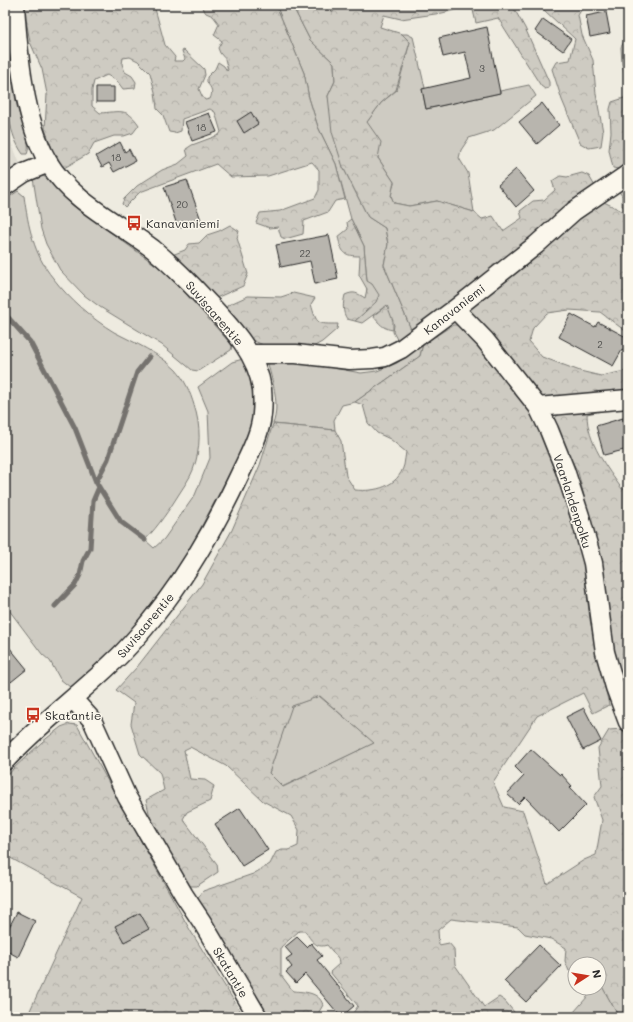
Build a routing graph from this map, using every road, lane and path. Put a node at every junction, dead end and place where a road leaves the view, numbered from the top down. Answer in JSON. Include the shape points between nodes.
{"nodes":[{"id":1,"x":15,"y":5,"type":"edge"},
{"id":2,"x":49,"y":163,"type":"junction"},
{"id":3,"x":628,"y":174,"type":"edge"},
{"id":4,"x":5,"y":186,"type":"edge"},
{"id":5,"x":456,"y":309,"type":"junction"},
{"id":6,"x":250,"y":354,"type":"junction"},
{"id":7,"x":628,"y":399,"type":"edge"},
{"id":8,"x":538,"y":408,"type":"junction"},
{"id":9,"x":73,"y":699,"type":"junction"},
{"id":10,"x":628,"y":722,"type":"edge"},
{"id":11,"x":5,"y":761,"type":"edge"},
{"id":12,"x":258,"y":1017,"type":"edge"}],
"edges":[{"from":1,"to":2,"type":"street","name":"Suvisaarentie","via":[[26,97],[35,131]]},
{"from":2,"to":4,"type":"street"},
{"from":2,"to":6,"type":"street","name":"Suvisaarentie","via":[[63,182],[87,204],[152,249],[185,278],[234,332]]},
{"from":3,"to":5,"type":"street","name":"Kanavaniemi","via":[[574,211]]},
{"from":5,"to":6,"type":"street","name":"Kanavaniemi","via":[[401,349],[385,357],[350,360],[296,354]]},
{"from":5,"to":8,"type":"street","name":"Vaarlahdenpolku","via":[[485,340]]},
{"from":6,"to":9,"type":"street","name":"Suvisaarentie","via":[[262,386],[263,410],[255,441],[231,493],[188,570],[165,602],[134,641]]},
{"from":7,"to":8,"type":"street"},
{"from":8,"to":10,"type":"street","name":"Vaarlahdenpolku","via":[[565,470],[580,516],[593,563],[605,652]]},
{"from":9,"to":11,"type":"street","name":"Suvisaarentie"},
{"from":9,"to":12,"type":"street","name":"Skatantie","via":[[92,720],[127,797]]}]}
